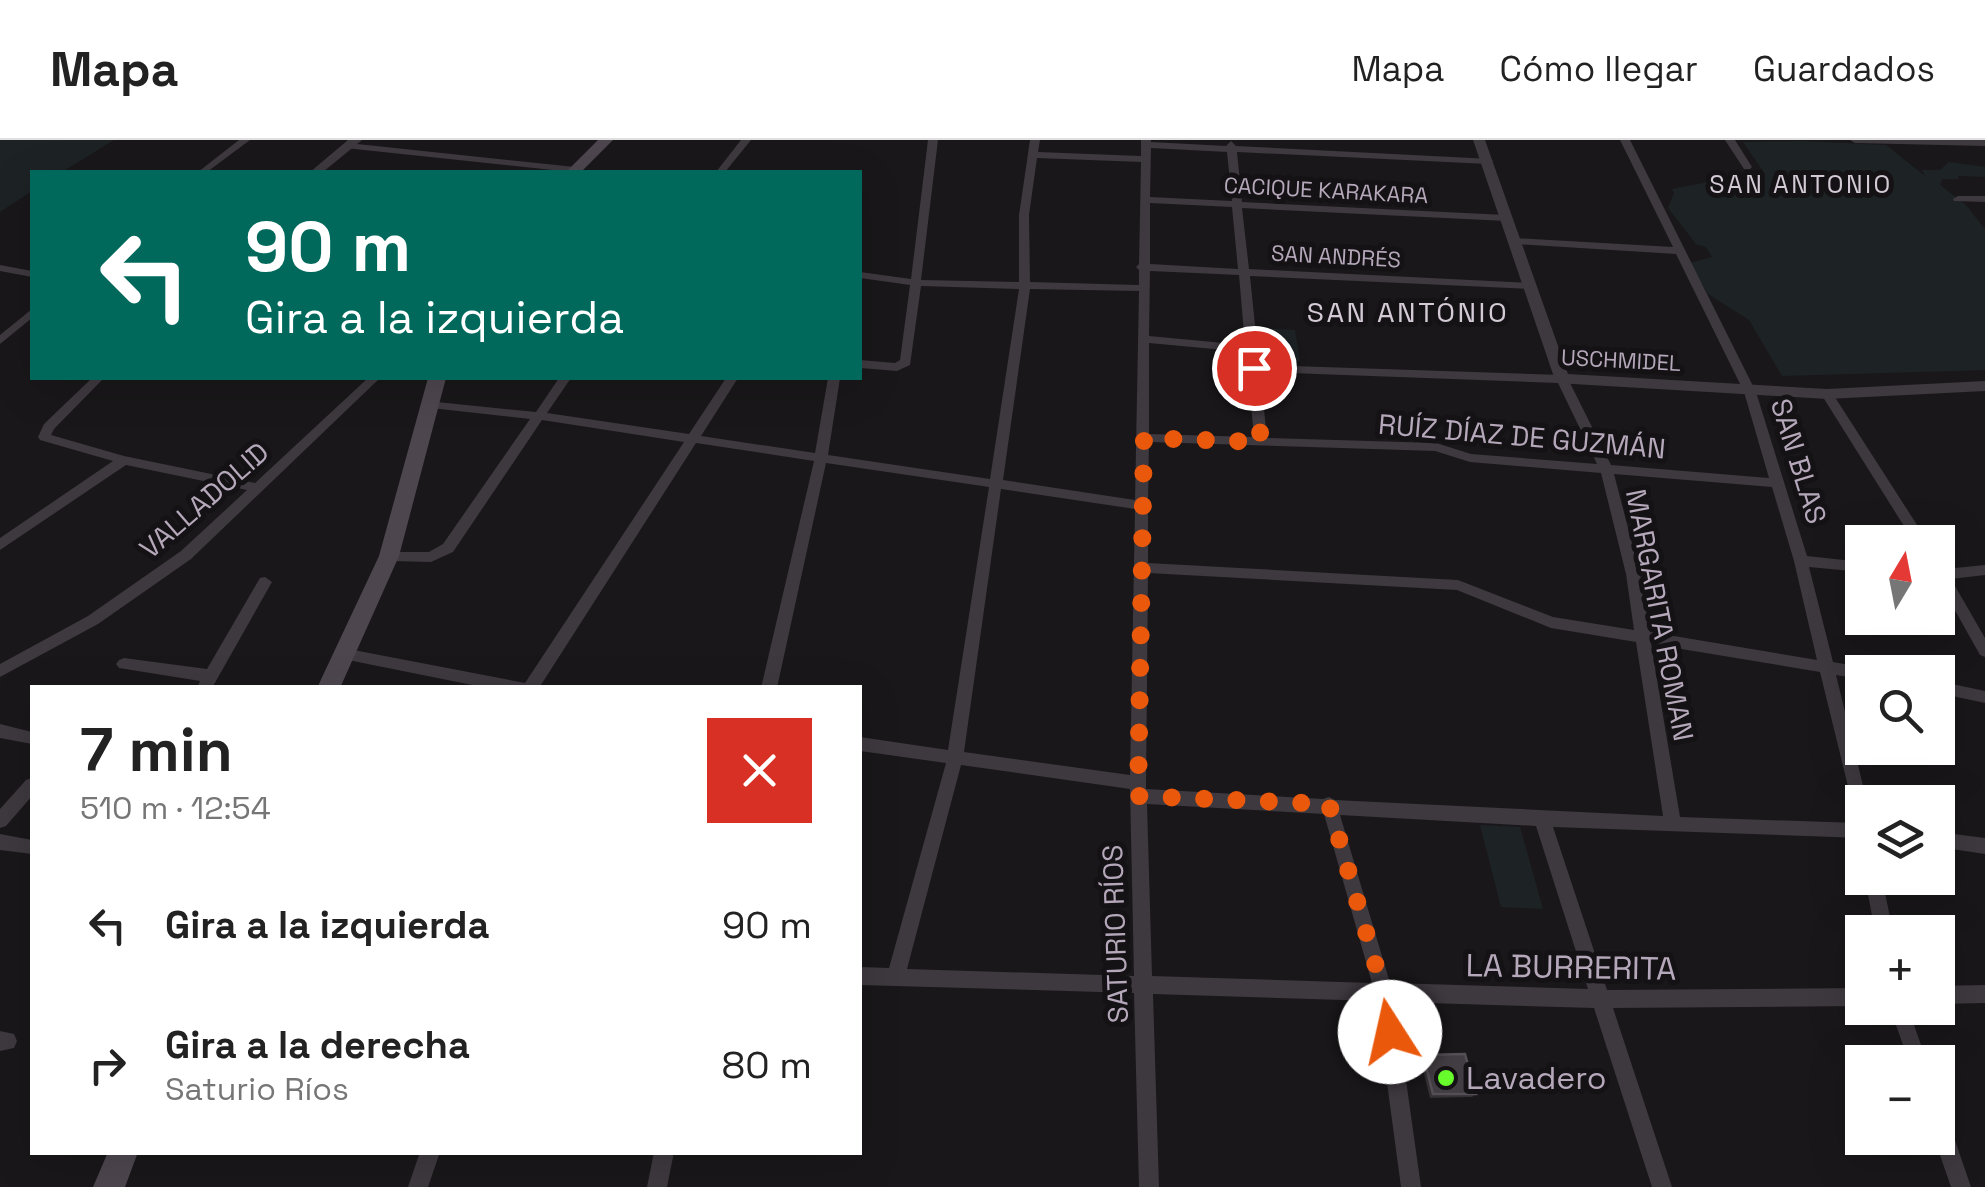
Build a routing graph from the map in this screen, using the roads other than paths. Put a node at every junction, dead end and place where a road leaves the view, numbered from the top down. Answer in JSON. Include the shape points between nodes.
{"nodes":[{"id":1,"x":606,"y":140,"type":"edge"},
{"id":2,"x":746,"y":140,"type":"edge"},
{"id":3,"x":914,"y":140,"type":"edge"},
{"id":4,"x":1479,"y":140,"type":"edge"},
{"id":5,"x":1625,"y":140,"type":"edge"},
{"id":6,"x":1730,"y":140,"type":"edge"},
{"id":7,"x":1856,"y":140,"type":"edge"},
{"id":8,"x":239,"y":141,"type":"edge"},
{"id":9,"x":933,"y":141,"type":"edge"},
{"id":10,"x":352,"y":143,"type":"edge"},
{"id":11,"x":1146,"y":143,"type":"edge"},
{"id":12,"x":1985,"y":143,"type":"edge"},
{"id":13,"x":1231,"y":145,"type":"edge"},
{"id":14,"x":1033,"y":147,"type":"edge"},
{"id":15,"x":1146,"y":160,"type":"junction"},
{"id":16,"x":1488,"y":162,"type":"junction"},
{"id":17,"x":1747,"y":167,"type":"dead end"},
{"id":18,"x":204,"y":170,"type":"edge"},
{"id":19,"x":318,"y":170,"type":"edge"},
{"id":20,"x":566,"y":170,"type":"edge"},
{"id":21,"x":575,"y":170,"type":"edge"},
{"id":22,"x":722,"y":170,"type":"edge"},
{"id":23,"x":1958,"y":199,"type":"dead end"},
{"id":24,"x":1144,"y":200,"type":"junction"},
{"id":25,"x":1985,"y":200,"type":"edge"},
{"id":26,"x":1238,"y":206,"type":"junction"},
{"id":27,"x":1506,"y":218,"type":"junction"},
{"id":28,"x":1514,"y":241,"type":"junction"},
{"id":29,"x":1682,"y":251,"type":"junction"},
{"id":30,"x":1142,"y":267,"type":"junction"},
{"id":31,"x":0,"y":268,"type":"edge"},
{"id":32,"x":1244,"y":272,"type":"junction"},
{"id":33,"x":30,"y":274,"type":"edge"},
{"id":34,"x":862,"y":275,"type":"edge"},
{"id":35,"x":918,"y":283,"type":"junction"},
{"id":36,"x":1529,"y":286,"type":"junction"},
{"id":37,"x":1025,"y":287,"type":"junction"},
{"id":38,"x":1143,"y":288,"type":"junction"},
{"id":39,"x":30,"y":314,"type":"edge"},
{"id":40,"x":1142,"y":339,"type":"junction"},
{"id":41,"x":0,"y":340,"type":"edge"},
{"id":42,"x":1252,"y":350,"type":"junction"},
{"id":43,"x":862,"y":364,"type":"edge"},
{"id":44,"x":1254,"y":368,"type":"junction"},
{"id":45,"x":1562,"y":379,"type":"junction"},
{"id":46,"x":96,"y":380,"type":"edge"},
{"id":47,"x":372,"y":380,"type":"edge"},
{"id":48,"x":437,"y":380,"type":"edge"},
{"id":49,"x":564,"y":380,"type":"edge"},
{"id":50,"x":731,"y":380,"type":"edge"},
{"id":51,"x":834,"y":380,"type":"edge"},
{"id":52,"x":1985,"y":386,"type":"edge"},
{"id":53,"x":1750,"y":392,"type":"junction"},
{"id":54,"x":1827,"y":394,"type":"junction"},
{"id":55,"x":431,"y":404,"type":"junction"},
{"id":56,"x":540,"y":416,"type":"junction"},
{"id":57,"x":1144,"y":438,"type":"junction"},
{"id":58,"x":690,"y":441,"type":"junction"},
{"id":59,"x":1261,"y":442,"type":"junction"},
{"id":60,"x":820,"y":458,"type":"junction"},
{"id":61,"x":124,"y":460,"type":"junction"},
{"id":62,"x":1606,"y":469,"type":"junction"},
{"id":63,"x":998,"y":483,"type":"junction"},
{"id":64,"x":1774,"y":483,"type":"junction"},
{"id":65,"x":259,"y":488,"type":"junction"},
{"id":66,"x":1144,"y":506,"type":"junction"},
{"id":67,"x":1910,"y":525,"type":"edge"},
{"id":68,"x":0,"y":545,"type":"edge"},
{"id":69,"x":388,"y":556,"type":"junction"},
{"id":70,"x":1801,"y":561,"type":"junction"},
{"id":71,"x":1845,"y":565,"type":"edge"},
{"id":72,"x":1142,"y":568,"type":"junction"},
{"id":73,"x":1985,"y":570,"type":"edge"},
{"id":74,"x":1955,"y":572,"type":"edge"},
{"id":75,"x":264,"y":582,"type":"dead end"},
{"id":76,"x":1955,"y":600,"type":"edge"},
{"id":77,"x":1641,"y":639,"type":"junction"},
{"id":78,"x":1985,"y":652,"type":"edge"},
{"id":79,"x":343,"y":654,"type":"junction"},
{"id":80,"x":124,"y":664,"type":"dead end"},
{"id":81,"x":1829,"y":666,"type":"junction"},
{"id":82,"x":1845,"y":669,"type":"edge"},
{"id":83,"x":0,"y":671,"type":"edge"},
{"id":84,"x":208,"y":682,"type":"edge"},
{"id":85,"x":329,"y":685,"type":"edge"},
{"id":86,"x":505,"y":685,"type":"edge"},
{"id":87,"x":532,"y":685,"type":"edge"},
{"id":88,"x":770,"y":685,"type":"edge"},
{"id":89,"x":1955,"y":691,"type":"edge"},
{"id":90,"x":1985,"y":697,"type":"edge"},
{"id":91,"x":0,"y":731,"type":"edge"},
{"id":92,"x":30,"y":738,"type":"edge"},
{"id":93,"x":862,"y":744,"type":"edge"},
{"id":94,"x":955,"y":758,"type":"junction"},
{"id":95,"x":1855,"y":785,"type":"edge"},
{"id":96,"x":30,"y":787,"type":"edge"},
{"id":97,"x":1138,"y":789,"type":"junction"},
{"id":98,"x":1329,"y":804,"type":"junction"},
{"id":99,"x":1542,"y":818,"type":"junction"},
{"id":100,"x":0,"y":821,"type":"edge"},
{"id":101,"x":1672,"y":822,"type":"junction"},
{"id":102,"x":1845,"y":830,"type":"edge"},
{"id":103,"x":0,"y":842,"type":"edge"},
{"id":104,"x":1955,"y":842,"type":"edge"},
{"id":105,"x":30,"y":846,"type":"edge"},
{"id":106,"x":1985,"y":846,"type":"edge"},
{"id":107,"x":862,"y":976,"type":"edge"},
{"id":108,"x":896,"y":976,"type":"junction"},
{"id":109,"x":1144,"y":984,"type":"junction"},
{"id":110,"x":1384,"y":994,"type":"junction"},
{"id":111,"x":1985,"y":994,"type":"edge"},
{"id":112,"x":1955,"y":995,"type":"edge"},
{"id":113,"x":1845,"y":997,"type":"edge"},
{"id":114,"x":1601,"y":1000,"type":"junction"},
{"id":115,"x":122,"y":1155,"type":"edge"},
{"id":116,"x":429,"y":1155,"type":"edge"},
{"id":117,"x":663,"y":1155,"type":"edge"},
{"id":118,"x":1950,"y":1155,"type":"edge"},
{"id":119,"x":109,"y":1187,"type":"edge"},
{"id":120,"x":418,"y":1187,"type":"edge"},
{"id":121,"x":658,"y":1187,"type":"edge"},
{"id":122,"x":1150,"y":1187,"type":"edge"},
{"id":123,"x":1411,"y":1187,"type":"edge"},
{"id":124,"x":1662,"y":1187,"type":"edge"},
{"id":125,"x":1961,"y":1187,"type":"edge"}],
"edges":[{"from":1,"to":21,"type":"main road"},
{"from":2,"to":22,"type":"street"},
{"from":3,"to":9,"type":"street"},
{"from":4,"to":16,"type":"street","name":"MARGARITA ROMAN"},
{"from":5,"to":29,"type":"street","name":"SAN BLAS"},
{"from":6,"to":17,"type":"street"},
{"from":7,"to":12,"type":"street"},
{"from":8,"to":18,"type":"street"},
{"from":9,"to":35,"type":"street"},
{"from":10,"to":19,"type":"street"},
{"from":10,"to":20,"type":"street"},
{"from":11,"to":13,"type":"street"},
{"from":11,"to":15,"type":"street","name":"SATURIO RÍOS"},
{"from":13,"to":16,"type":"street"},
{"from":13,"to":26,"type":"street"},
{"from":14,"to":15,"type":"street"},
{"from":14,"to":37,"type":"street","via":[[1024,215]]},
{"from":15,"to":24,"type":"street","name":"SATURIO RÍOS"},
{"from":16,"to":27,"type":"street","name":"MARGARITA ROMAN"},
{"from":23,"to":25,"type":"street"},
{"from":24,"to":26,"type":"street","name":"CACIQUE KARAKARA"},
{"from":24,"to":30,"type":"street","name":"SATURIO RÍOS"},
{"from":26,"to":27,"type":"street","name":"CACIQUE KARAKARA"},
{"from":26,"to":32,"type":"street"},
{"from":27,"to":28,"type":"street","name":"MARGARITA ROMAN"},
{"from":28,"to":29,"type":"street"},
{"from":28,"to":36,"type":"street","name":"MARGARITA ROMAN"},
{"from":29,"to":53,"type":"street","name":"SAN BLAS"},
{"from":30,"to":32,"type":"street","name":"SAN ANDRÉS"},
{"from":30,"to":38,"type":"street","name":"SATURIO RÍOS"},
{"from":31,"to":33,"type":"street"},
{"from":32,"to":36,"type":"street","name":"SAN ANDRÉS"},
{"from":32,"to":42,"type":"street"},
{"from":34,"to":35,"type":"street"},
{"from":35,"to":37,"type":"street"},
{"from":35,"to":43,"type":"street","via":[[904,364]]},
{"from":36,"to":45,"type":"street","name":"MARGARITA ROMAN"},
{"from":37,"to":38,"type":"street"},
{"from":37,"to":63,"type":"street"},
{"from":38,"to":40,"type":"street","name":"SATURIO RÍOS"},
{"from":39,"to":41,"type":"street"},
{"from":40,"to":42,"type":"street"},
{"from":40,"to":57,"type":"street","name":"SATURIO RÍOS"},
{"from":42,"to":44,"type":"street"},
{"from":44,"to":45,"type":"street","name":"USCHMIDEL"},
{"from":44,"to":59,"type":"street"},
{"from":45,"to":53,"type":"street","name":"USCHMIDEL"},
{"from":45,"to":62,"type":"street","name":"MARGARITA ROMAN"},
{"from":46,"to":61,"type":"street","via":[[44,437]]},
{"from":47,"to":65,"type":"street","name":"VALLADOLID"},
{"from":48,"to":55,"type":"main road"},
{"from":49,"to":56,"type":"street"},
{"from":50,"to":58,"type":"street"},
{"from":51,"to":60,"type":"street"},
{"from":52,"to":54,"type":"street","name":"USCHMIDEL"},
{"from":53,"to":54,"type":"street","name":"USCHMIDEL"},
{"from":53,"to":64,"type":"street","name":"SAN BLAS"},
{"from":54,"to":67,"type":"street"},
{"from":55,"to":56,"type":"street"},
{"from":55,"to":69,"type":"main road"},
{"from":56,"to":58,"type":"street"},
{"from":56,"to":69,"type":"street","via":[[448,548],[431,557]]},
{"from":57,"to":59,"type":"street","name":"RUÍZ DÍAZ DE GUZMÁN"},
{"from":57,"to":66,"type":"street","name":"SATURIO RÍOS"},
{"from":58,"to":60,"type":"street"},
{"from":58,"to":87,"type":"street"},
{"from":59,"to":62,"type":"street","name":"RUÍZ DÍAZ DE GUZMÁN","via":[[1436,447],[1470,458]]},
{"from":60,"to":63,"type":"street"},
{"from":60,"to":88,"type":"street"},
{"from":61,"to":65,"type":"street"},
{"from":61,"to":68,"type":"street"},
{"from":62,"to":64,"type":"street","name":"RUÍZ DÍAZ DE GUZMÁN"},
{"from":62,"to":77,"type":"street","name":"MARGARITA ROMAN","via":[[1633,574]]},
{"from":63,"to":66,"type":"street"},
{"from":63,"to":94,"type":"street"},
{"from":64,"to":70,"type":"street","name":"SAN BLAS"},
{"from":65,"to":83,"type":"street","name":"VALLADOLID","via":[[186,555],[93,620]]},
{"from":66,"to":72,"type":"street","name":"SATURIO RÍOS"},
{"from":69,"to":79,"type":"main road"},
{"from":70,"to":71,"type":"street"},
{"from":70,"to":81,"type":"street","name":"SAN BLAS"},
{"from":72,"to":77,"type":"street","via":[[1458,585],[1551,622]]},
{"from":72,"to":97,"type":"street","name":"SATURIO RÍOS"},
{"from":73,"to":74,"type":"street"},
{"from":75,"to":84,"type":"street"},
{"from":76,"to":78,"type":"street"},
{"from":77,"to":81,"type":"street"},
{"from":77,"to":101,"type":"street","name":"MARGARITA ROMAN"},
{"from":79,"to":85,"type":"main road"},
{"from":79,"to":86,"type":"street"},
{"from":80,"to":84,"type":"street"},
{"from":81,"to":82,"type":"street"},
{"from":81,"to":95,"type":"street","name":"SAN BLAS"},
{"from":89,"to":90,"type":"street"},
{"from":91,"to":92,"type":"street"},
{"from":93,"to":94,"type":"street"},
{"from":94,"to":97,"type":"street"},
{"from":94,"to":108,"type":"street"},
{"from":96,"to":100,"type":"street"},
{"from":97,"to":98,"type":"street"},
{"from":97,"to":109,"type":"street","name":"SATURIO RÍOS"},
{"from":98,"to":99,"type":"street"},
{"from":98,"to":110,"type":"street"},
{"from":99,"to":101,"type":"street"},
{"from":99,"to":114,"type":"street"},
{"from":101,"to":102,"type":"street"},
{"from":103,"to":105,"type":"street"},
{"from":104,"to":106,"type":"street"},
{"from":107,"to":108,"type":"street","name":"LA BURRERITA"},
{"from":108,"to":109,"type":"street","name":"LA BURRERITA"},
{"from":109,"to":110,"type":"street","name":"LA BURRERITA"},
{"from":109,"to":122,"type":"street","name":"SATURIO RÍOS"},
{"from":110,"to":114,"type":"street","name":"LA BURRERITA"},
{"from":110,"to":123,"type":"street"},
{"from":111,"to":112,"type":"street"},
{"from":113,"to":114,"type":"street","name":"LA BURRERITA"},
{"from":114,"to":124,"type":"street"},
{"from":115,"to":119,"type":"main road"},
{"from":116,"to":120,"type":"street"},
{"from":117,"to":121,"type":"street"},
{"from":118,"to":125,"type":"street"}]}
